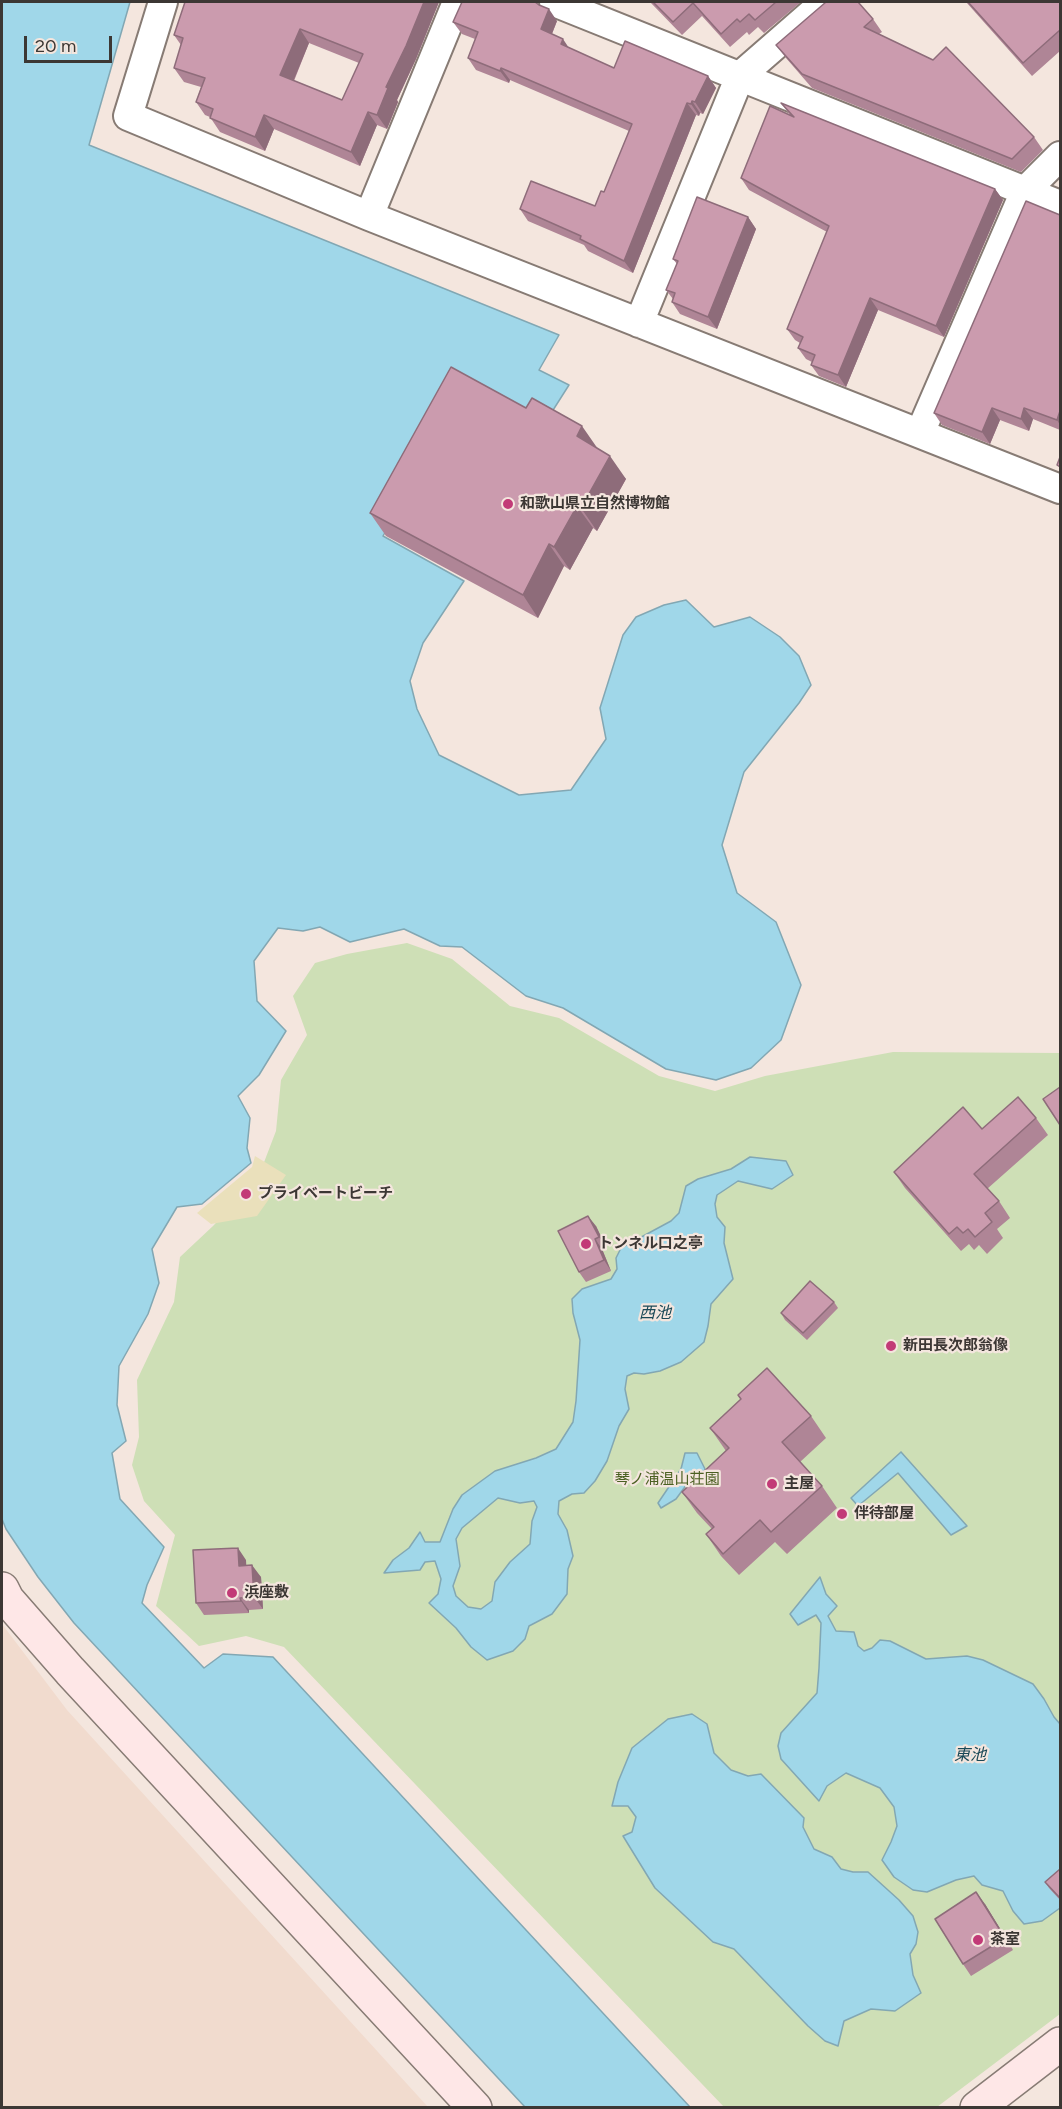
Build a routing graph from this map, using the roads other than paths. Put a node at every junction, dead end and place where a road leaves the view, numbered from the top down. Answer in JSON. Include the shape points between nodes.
{"nodes":[{"id":1,"x":163,"y":2,"type":"edge"},
{"id":2,"x":457,"y":2,"type":"edge"},
{"id":3,"x":554,"y":2,"type":"edge"},
{"id":4,"x":820,"y":3,"type":"edge"},
{"id":5,"x":741,"y":76,"type":"junction"},
{"id":6,"x":1060,"y":156,"type":"edge"},
{"id":7,"x":1025,"y":191,"type":"junction"},
{"id":8,"x":1060,"y":205,"type":"edge"},
{"id":9,"x":369,"y":216,"type":"junction"},
{"id":10,"x":639,"y":323,"type":"junction"},
{"id":11,"x":920,"y":434,"type":"junction"},
{"id":12,"x":1060,"y":489,"type":"edge"},
{"id":13,"x":2,"y":1589,"type":"edge"},
{"id":14,"x":1060,"y":2044,"type":"edge"},
{"id":15,"x":983,"y":2106,"type":"edge"},
{"id":16,"x":475,"y":2108,"type":"edge"}],
"edges":[{"from":1,"to":9,"type":"street","via":[[128,116]]},
{"from":2,"to":9,"type":"street"},
{"from":3,"to":5,"type":"street"},
{"from":4,"to":5,"type":"street"},
{"from":5,"to":7,"type":"street"},
{"from":5,"to":10,"type":"street"},
{"from":6,"to":7,"type":"street"},
{"from":7,"to":8,"type":"street"},
{"from":7,"to":11,"type":"street"},
{"from":9,"to":10,"type":"street"},
{"from":10,"to":11,"type":"street"},
{"from":11,"to":12,"type":"street"},
{"from":13,"to":16,"type":"street","via":[[70,1671]]},
{"from":14,"to":15,"type":"street"}]}
